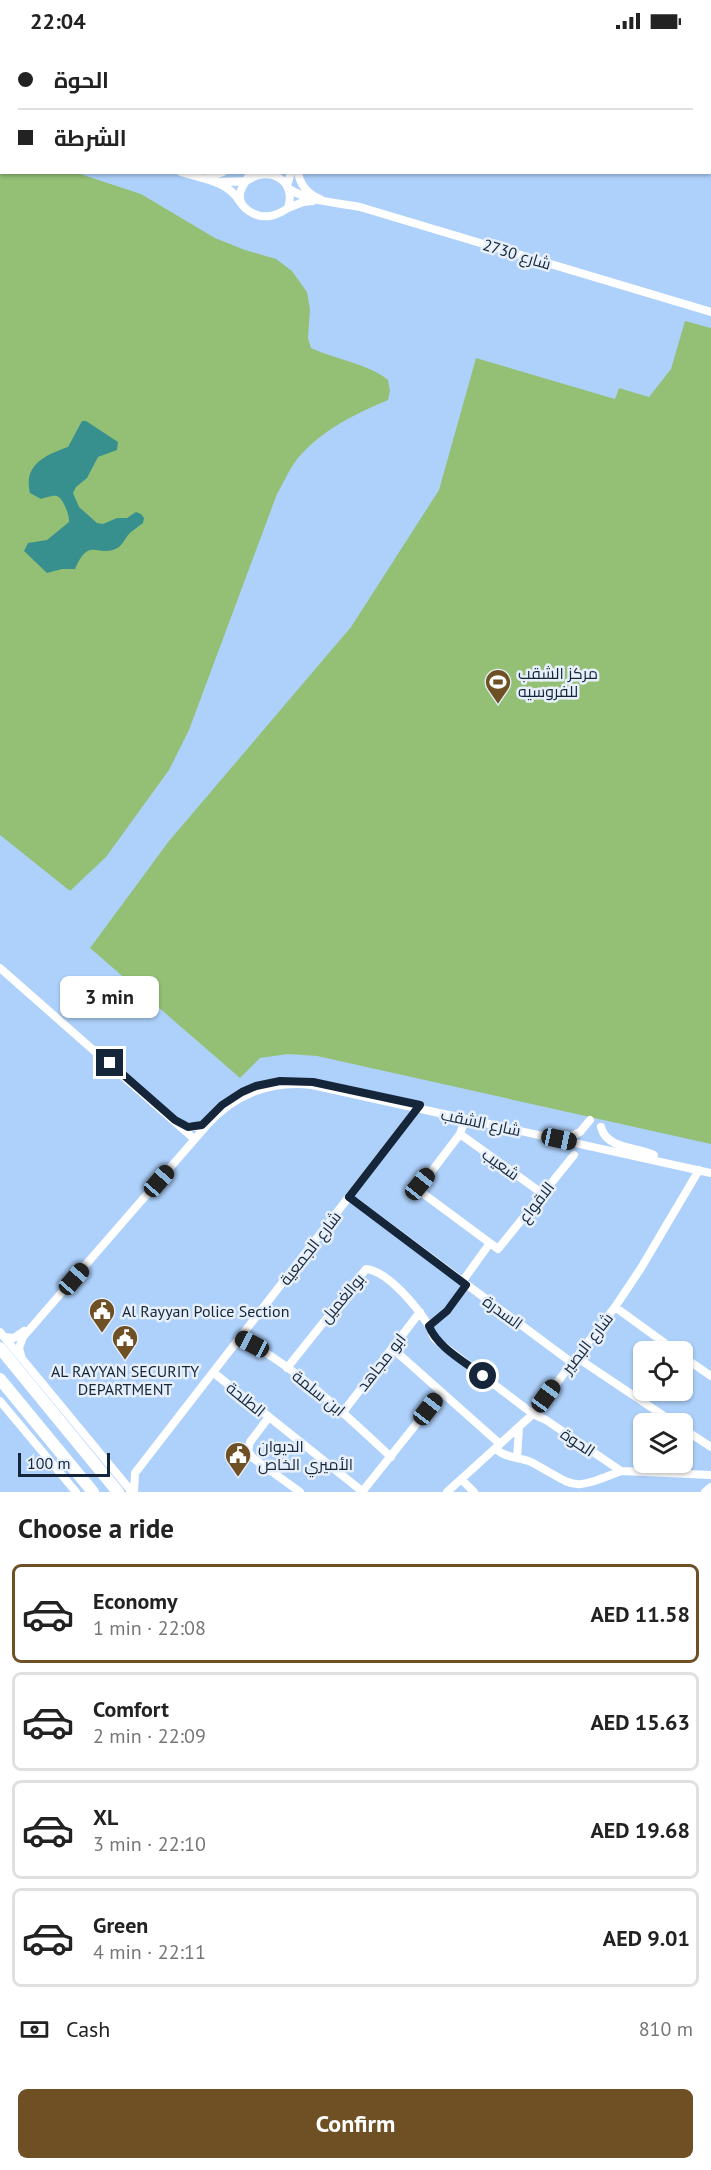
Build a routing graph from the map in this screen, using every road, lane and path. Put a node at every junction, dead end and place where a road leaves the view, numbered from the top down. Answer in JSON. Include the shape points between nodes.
{"nodes":[{"id":1,"x":190,"y":174,"type":"edge"},
{"id":2,"x":217,"y":174,"type":"edge"},
{"id":3,"x":273,"y":174,"type":"edge"},
{"id":4,"x":291,"y":174,"type":"edge"},
{"id":5,"x":299,"y":174,"type":"edge"},
{"id":6,"x":205,"y":178,"type":"junction"},
{"id":7,"x":248,"y":178,"type":"edge"},
{"id":8,"x":215,"y":182,"type":"junction"},
{"id":9,"x":288,"y":187,"type":"junction"},
{"id":10,"x":323,"y":200,"type":"junction"},
{"id":11,"x":240,"y":202,"type":"junction"},
{"id":12,"x":288,"y":208,"type":"junction"},
{"id":13,"x":711,"y":312,"type":"edge"},
{"id":14,"x":0,"y":968,"type":"edge"},
{"id":15,"x":384,"y":1099,"type":"junction"},
{"id":16,"x":419,"y":1107,"type":"junction"},
{"id":17,"x":465,"y":1119,"type":"junction"},
{"id":18,"x":590,"y":1120,"type":"dead end"},
{"id":19,"x":202,"y":1125,"type":"junction"},
{"id":20,"x":183,"y":1127,"type":"junction"},
{"id":21,"x":600,"y":1127,"type":"dead end"},
{"id":22,"x":460,"y":1134,"type":"junction"},
{"id":23,"x":194,"y":1135,"type":"junction"},
{"id":24,"x":569,"y":1137,"type":"junction"},
{"id":25,"x":184,"y":1146,"type":"junction"},
{"id":26,"x":574,"y":1155,"type":"dead end"},
{"id":27,"x":654,"y":1155,"type":"junction"},
{"id":28,"x":711,"y":1167,"type":"edge"},
{"id":29,"x":699,"y":1170,"type":"junction"},
{"id":30,"x":711,"y":1173,"type":"edge"},
{"id":31,"x":151,"y":1187,"type":"junction"},
{"id":32,"x":543,"y":1194,"type":"junction"},
{"id":33,"x":349,"y":1197,"type":"junction"},
{"id":34,"x":490,"y":1243,"type":"junction"},
{"id":35,"x":72,"y":1278,"type":"junction"},
{"id":36,"x":464,"y":1283,"type":"junction"},
{"id":37,"x":615,"y":1307,"type":"junction"},
{"id":38,"x":420,"y":1312,"type":"junction"},
{"id":39,"x":429,"y":1326,"type":"junction"},
{"id":40,"x":241,"y":1338,"type":"junction"},
{"id":41,"x":1,"y":1340,"type":"edge"},
{"id":42,"x":662,"y":1341,"type":"edge"},
{"id":43,"x":392,"y":1348,"type":"junction"},
{"id":44,"x":573,"y":1359,"type":"junction"},
{"id":45,"x":20,"y":1363,"type":"junction"},
{"id":46,"x":693,"y":1364,"type":"edge"},
{"id":47,"x":286,"y":1368,"type":"junction"},
{"id":48,"x":214,"y":1373,"type":"junction"},
{"id":49,"x":711,"y":1376,"type":"edge"},
{"id":50,"x":0,"y":1379,"type":"edge"},
{"id":51,"x":30,"y":1386,"type":"junction"},
{"id":52,"x":441,"y":1393,"type":"junction"},
{"id":53,"x":0,"y":1401,"type":"edge"},
{"id":54,"x":343,"y":1412,"type":"junction"},
{"id":55,"x":659,"y":1413,"type":"edge"},
{"id":56,"x":533,"y":1414,"type":"junction"},
{"id":57,"x":269,"y":1417,"type":"junction"},
{"id":58,"x":519,"y":1427,"type":"junction"},
{"id":59,"x":693,"y":1435,"type":"edge"},
{"id":60,"x":498,"y":1446,"type":"junction"},
{"id":61,"x":711,"y":1447,"type":"edge"},
{"id":62,"x":391,"y":1457,"type":"junction"},
{"id":63,"x":518,"y":1458,"type":"junction"},
{"id":64,"x":621,"y":1471,"type":"junction"},
{"id":65,"x":116,"y":1473,"type":"junction"},
{"id":66,"x":135,"y":1473,"type":"junction"},
{"id":67,"x":711,"y":1475,"type":"edge"},
{"id":68,"x":462,"y":1480,"type":"junction"},
{"id":69,"x":711,"y":1487,"type":"edge"},
{"id":70,"x":76,"y":1492,"type":"edge"},
{"id":71,"x":93,"y":1492,"type":"edge"},
{"id":72,"x":118,"y":1492,"type":"edge"},
{"id":73,"x":133,"y":1492,"type":"edge"},
{"id":74,"x":300,"y":1492,"type":"edge"},
{"id":75,"x":362,"y":1492,"type":"edge"},
{"id":76,"x":447,"y":1492,"type":"edge"},
{"id":77,"x":474,"y":1492,"type":"edge"},
{"id":78,"x":705,"y":1492,"type":"edge"}],
"edges":[{"from":1,"to":6,"type":"street"},
{"from":2,"to":6,"type":"street"},
{"from":3,"to":7,"type":"street"},
{"from":3,"to":9,"type":"street"},
{"from":4,"to":9,"type":"street"},
{"from":5,"to":10,"type":"street","via":[[307,191]]},
{"from":6,"to":8,"type":"street"},
{"from":7,"to":8,"type":"street"},
{"from":7,"to":11,"type":"street"},
{"from":8,"to":11,"type":"street","via":[[233,192]]},
{"from":9,"to":10,"type":"street","name":"شارع 2730","via":[[310,200]]},
{"from":9,"to":12,"type":"street"},
{"from":10,"to":12,"type":"street","name":"شارع 2730"},
{"from":10,"to":13,"type":"street","name":"شارع 2730","via":[[360,207]]},
{"from":11,"to":12,"type":"street","via":[[247,210],[265,216]]},
{"from":14,"to":20,"type":"street"},
{"from":15,"to":16,"type":"street","name":"شارع الشقب"},
{"from":15,"to":19,"type":"street","name":"شارع الشقب","via":[[313,1082],[272,1082],[235,1096]]},
{"from":15,"to":31,"type":"street","name":"شارع الشقب","via":[[304,1084],[257,1090],[219,1113]]},
{"from":16,"to":17,"type":"street","name":"شارع الشقب"},
{"from":16,"to":24,"type":"street","name":"شارع الشقب"},
{"from":16,"to":33,"type":"street","name":"شارع الجمعية"},
{"from":17,"to":22,"type":"street"},
{"from":17,"to":29,"type":"street","name":"شارع الشقب"},
{"from":18,"to":24,"type":"street","via":[[580,1132]]},
{"from":19,"to":20,"type":"street"},
{"from":19,"to":23,"type":"street","name":"شارع الشقب"},
{"from":20,"to":23,"type":"street"},
{"from":20,"to":25,"type":"street"},
{"from":21,"to":27,"type":"street","via":[[611,1142]]},
{"from":22,"to":32,"type":"street","name":"شعيب"},
{"from":22,"to":34,"type":"street","via":[[419,1188]]},
{"from":23,"to":25,"type":"street","name":"شارع الشقب"},
{"from":24,"to":27,"type":"street","name":"شارع الشقب"},
{"from":25,"to":31,"type":"street","name":"شارع الشقب"},
{"from":26,"to":32,"type":"street","name":"الاقواع"},
{"from":27,"to":28,"type":"street","name":"شارع الشقب"},
{"from":29,"to":30,"type":"street","name":"شارع الشقب"},
{"from":29,"to":37,"type":"street","name":"شارع البصير"},
{"from":31,"to":35,"type":"street","name":"شارع الشقب"},
{"from":32,"to":34,"type":"street","name":"الاقواع","via":[[498,1249]]},
{"from":33,"to":36,"type":"street","name":"السدرة"},
{"from":33,"to":40,"type":"street","name":"شارع الجمعية"},
{"from":34,"to":36,"type":"street"},
{"from":35,"to":41,"type":"street","name":"شارع الشقب","via":[[19,1336]]},
{"from":35,"to":45,"type":"street","name":"شارع الشقب","via":[[23,1336]]},
{"from":36,"to":39,"type":"street","via":[[447,1311]]},
{"from":36,"to":44,"type":"street","name":"السدرة"},
{"from":37,"to":42,"type":"street"},
{"from":37,"to":44,"type":"street","name":"شارع البصير"},
{"from":38,"to":39,"type":"street","name":"بوالغميل"},
{"from":38,"to":43,"type":"street","name":"ابو مجاهد"},
{"from":38,"to":47,"type":"street","name":"بوالغميل","via":[[383,1276],[366,1269]]},
{"from":39,"to":56,"type":"street","name":"الحوة","via":[[434,1338]]},
{"from":40,"to":47,"type":"street","name":"ابن سلمة"},
{"from":40,"to":48,"type":"street","name":"شارع الجمعية"},
{"from":41,"to":45,"type":"highway"},
{"from":43,"to":52,"type":"street"},
{"from":43,"to":54,"type":"street","name":"ابو مجاهد"},
{"from":44,"to":55,"type":"street","name":"السدرة"},
{"from":44,"to":56,"type":"street","name":"شارع البصير"},
{"from":45,"to":51,"type":"highway"},
{"from":45,"to":51,"type":"highway"},
{"from":45,"to":65,"type":"street"},
{"from":46,"to":49,"type":"street"},
{"from":47,"to":54,"type":"street","name":"ابن سلمة"},
{"from":48,"to":57,"type":"street","name":"الطلحة"},
{"from":48,"to":66,"type":"street","name":"شارع الجمعية"},
{"from":50,"to":71,"type":"highway"},
{"from":51,"to":72,"type":"highway"},
{"from":52,"to":60,"type":"street"},
{"from":52,"to":62,"type":"street"},
{"from":53,"to":70,"type":"street"},
{"from":54,"to":62,"type":"street","name":"ابن سلمة"},
{"from":56,"to":58,"type":"street","name":"شارع البصير"},
{"from":56,"to":64,"type":"street","name":"الحوة"},
{"from":57,"to":74,"type":"street","via":[[250,1442],[248,1451]]},
{"from":57,"to":75,"type":"street","name":"الطلحة"},
{"from":58,"to":60,"type":"street","name":"شارع البصير"},
{"from":58,"to":63,"type":"street"},
{"from":59,"to":61,"type":"street"},
{"from":60,"to":63,"type":"street","via":[[505,1455]]},
{"from":60,"to":68,"type":"street","name":"شارع البصير"},
{"from":62,"to":75,"type":"street"},
{"from":63,"to":64,"type":"street","via":[[579,1491],[599,1485]]},
{"from":64,"to":67,"type":"street"},
{"from":65,"to":66,"type":"street"},
{"from":65,"to":73,"type":"street"},
{"from":66,"to":73,"type":"street"},
{"from":68,"to":76,"type":"street","name":"شارع البصير"},
{"from":68,"to":77,"type":"street"},
{"from":69,"to":78,"type":"street"}]}
